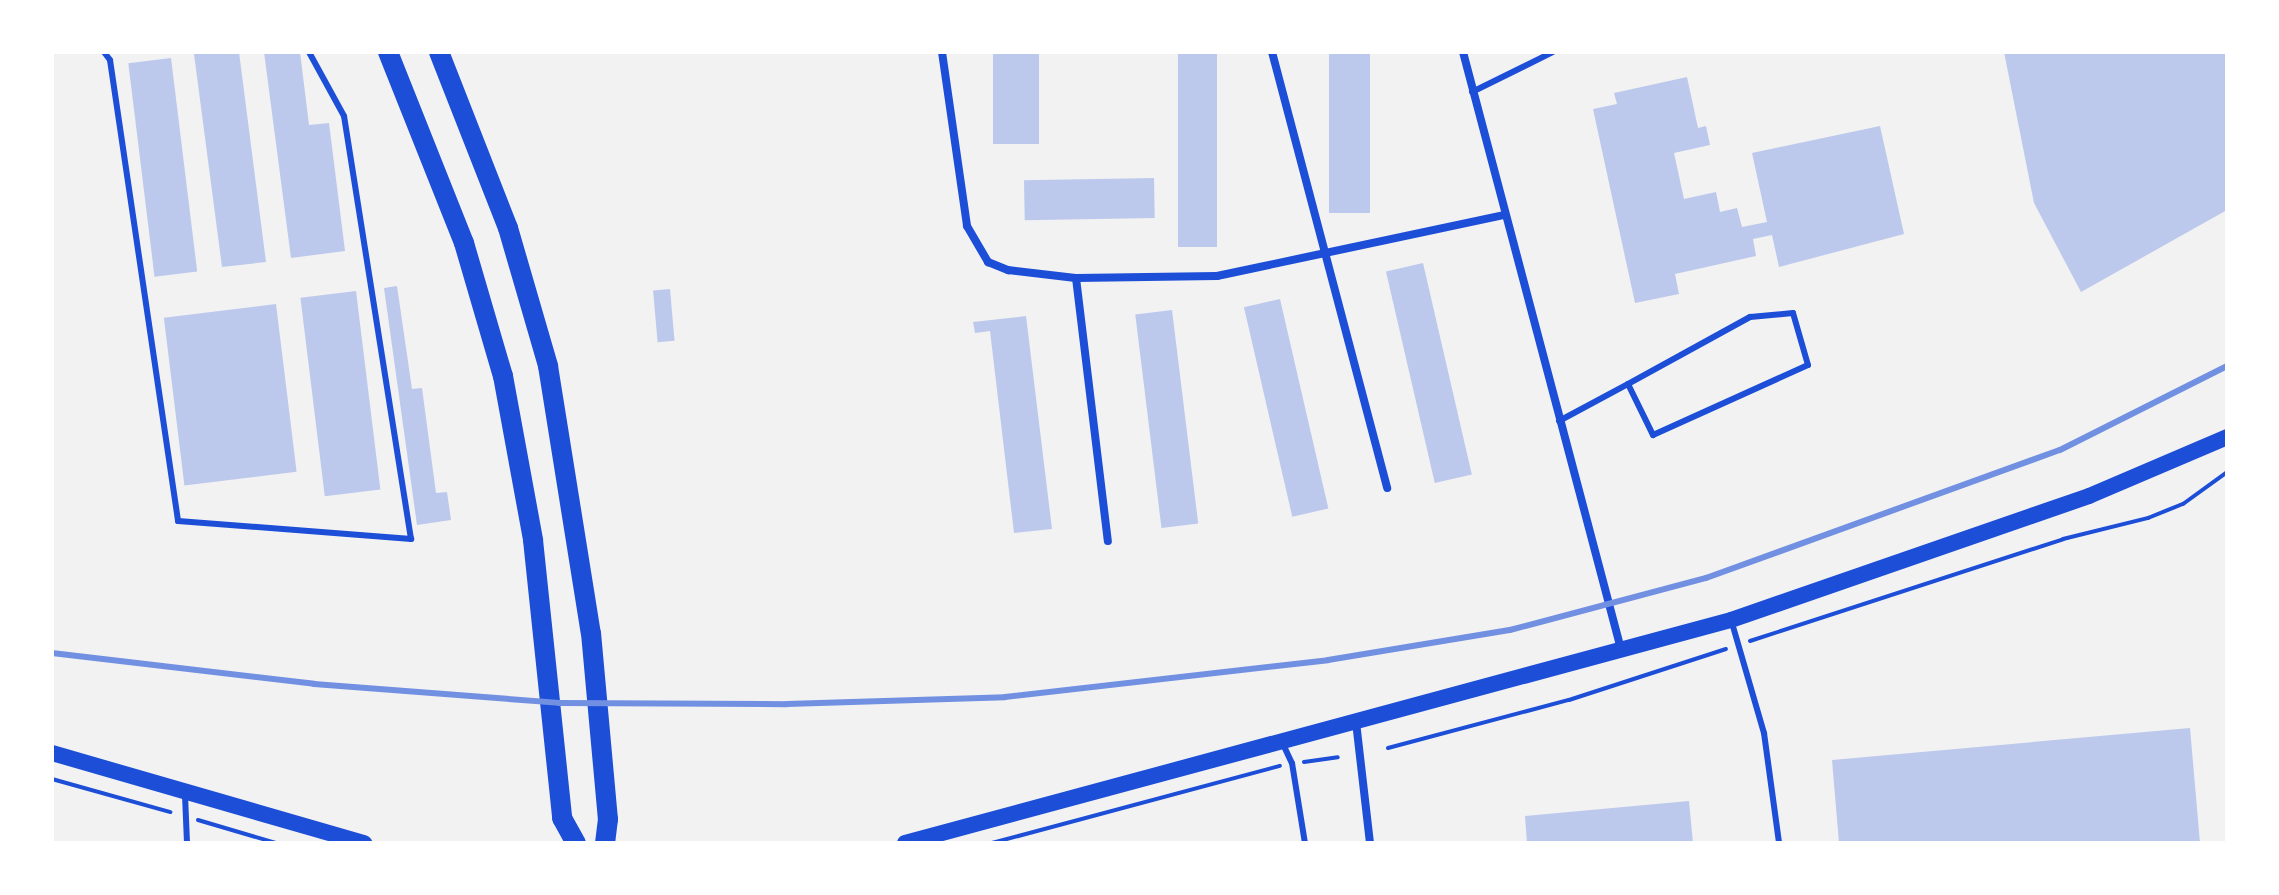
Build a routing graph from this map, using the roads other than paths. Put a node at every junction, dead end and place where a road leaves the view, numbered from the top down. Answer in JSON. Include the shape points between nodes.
{"nodes":[{"id":1,"x":104,"y":52,"type":"edge"},
{"id":2,"x":309,"y":52,"type":"edge"},
{"id":3,"x":388,"y":52,"type":"edge"},
{"id":4,"x":439,"y":52,"type":"edge"},
{"id":5,"x":942,"y":52,"type":"edge"},
{"id":6,"x":1272,"y":52,"type":"edge"},
{"id":7,"x":1463,"y":52,"type":"edge"},
{"id":8,"x":1562,"y":52,"type":"edge"},
{"id":9,"x":1553,"y":53,"type":"edge"},
{"id":10,"x":1472,"y":92,"type":"junction"},
{"id":11,"x":1505,"y":215,"type":"junction"},
{"id":12,"x":1327,"y":257,"type":"junction"},
{"id":13,"x":1076,"y":278,"type":"junction"},
{"id":14,"x":1628,"y":384,"type":"junction"},
{"id":15,"x":1559,"y":421,"type":"junction"},
{"id":16,"x":2227,"y":437,"type":"edge"},
{"id":17,"x":1387,"y":488,"type":"dead end"},
{"id":18,"x":1108,"y":541,"type":"dead end"},
{"id":19,"x":1731,"y":620,"type":"junction"},
{"id":20,"x":1621,"y":649,"type":"junction"},
{"id":21,"x":1356,"y":722,"type":"junction"},
{"id":22,"x":1282,"y":742,"type":"junction"},
{"id":23,"x":52,"y":753,"type":"edge"},
{"id":24,"x":185,"y":791,"type":"junction"},
{"id":25,"x":187,"y":843,"type":"edge"},
{"id":26,"x":364,"y":843,"type":"edge"},
{"id":27,"x":576,"y":843,"type":"edge"},
{"id":28,"x":605,"y":843,"type":"edge"},
{"id":29,"x":907,"y":843,"type":"edge"},
{"id":30,"x":1305,"y":843,"type":"edge"},
{"id":31,"x":1370,"y":843,"type":"edge"},
{"id":32,"x":1779,"y":843,"type":"edge"}],
"edges":[{"from":1,"to":2,"type":"lane","via":[[110,60],[178,521],[411,539],[344,116]]},
{"from":3,"to":27,"type":"main road","via":[[464,243],[503,376],[545,638],[562,818]]},
{"from":4,"to":28,"type":"main road","via":[[508,228],[548,366],[591,633]]},
{"from":5,"to":13,"type":"street","via":[[967,226],[977,250],[988,262],[1008,270]]},
{"from":6,"to":12,"type":"street"},
{"from":7,"to":10,"type":"street"},
{"from":8,"to":9,"type":"lane"},
{"from":9,"to":10,"type":"lane"},
{"from":10,"to":11,"type":"street"},
{"from":11,"to":12,"type":"street"},
{"from":11,"to":15,"type":"street"},
{"from":12,"to":13,"type":"street","via":[[1217,276]]},
{"from":12,"to":17,"type":"street"},
{"from":13,"to":18,"type":"street"},
{"from":14,"to":14,"type":"lane","via":[[1653,435],[1808,365],[1793,313],[1750,317]]},
{"from":14,"to":15,"type":"lane"},
{"from":15,"to":20,"type":"street"},
{"from":16,"to":19,"type":"main road","via":[[2089,496]]},
{"from":19,"to":20,"type":"main road"},
{"from":19,"to":32,"type":"lane","via":[[1764,733]]},
{"from":20,"to":21,"type":"main road"},
{"from":21,"to":22,"type":"main road"},
{"from":21,"to":31,"type":"street"},
{"from":22,"to":29,"type":"main road"},
{"from":22,"to":30,"type":"lane","via":[[1292,763]]},
{"from":23,"to":24,"type":"main road"},
{"from":24,"to":25,"type":"lane"},
{"from":24,"to":26,"type":"main road"}]}
